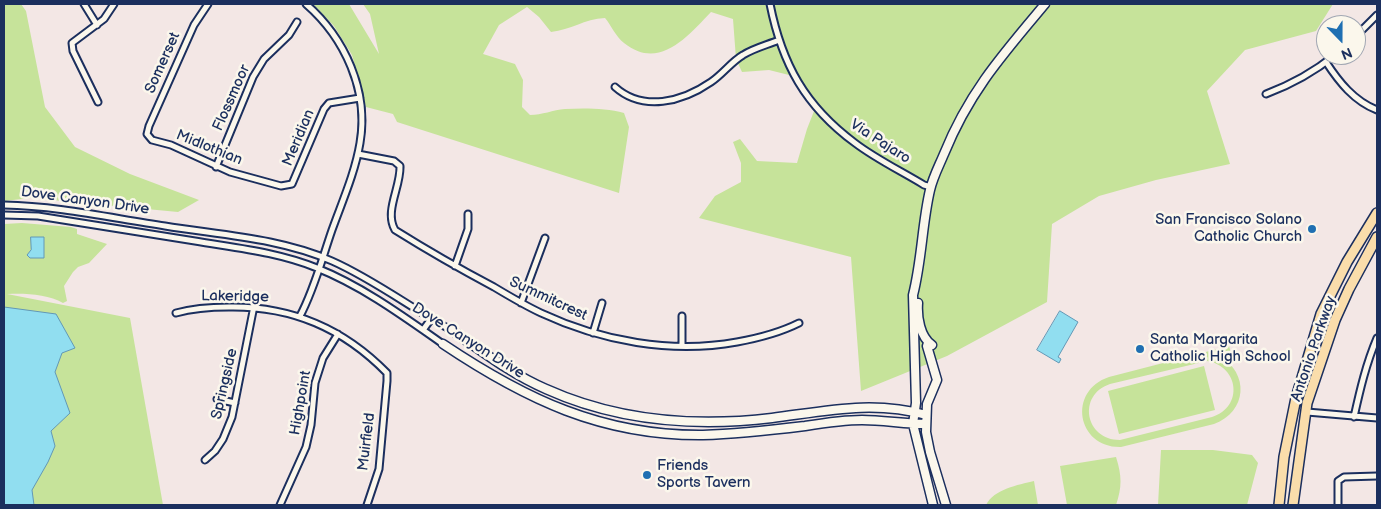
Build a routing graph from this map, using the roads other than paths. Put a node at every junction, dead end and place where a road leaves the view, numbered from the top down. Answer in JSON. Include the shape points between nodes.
{"nodes":[{"id":1,"x":84,"y":4,"type":"edge"},
{"id":2,"x":114,"y":4,"type":"edge"},
{"id":3,"x":208,"y":4,"type":"edge"},
{"id":4,"x":306,"y":4,"type":"edge"},
{"id":5,"x":770,"y":4,"type":"edge"},
{"id":6,"x":1045,"y":4,"type":"edge"},
{"id":7,"x":1377,"y":16,"type":"edge"},
{"id":8,"x":296,"y":22,"type":"dead end"},
{"id":9,"x":97,"y":26,"type":"junction"},
{"id":10,"x":1366,"y":26,"type":"edge"},
{"id":11,"x":779,"y":40,"type":"junction"},
{"id":12,"x":1321,"y":65,"type":"edge"},
{"id":13,"x":1328,"y":65,"type":"edge"},
{"id":14,"x":615,"y":87,"type":"dead end"},
{"id":15,"x":1266,"y":94,"type":"dead end"},
{"id":16,"x":360,"y":98,"type":"junction"},
{"id":17,"x":98,"y":102,"type":"dead end"},
{"id":18,"x":1377,"y":110,"type":"edge"},
{"id":19,"x":147,"y":134,"type":"joint"},
{"id":20,"x":358,"y":154,"type":"junction"},
{"id":21,"x":216,"y":167,"type":"junction"},
{"id":22,"x":292,"y":184,"type":"joint"},
{"id":23,"x":931,"y":187,"type":"junction"},
{"id":24,"x":4,"y":205,"type":"edge"},
{"id":25,"x":1377,"y":213,"type":"edge"},
{"id":26,"x":468,"y":214,"type":"dead end"},
{"id":27,"x":4,"y":215,"type":"edge"},
{"id":28,"x":1377,"y":237,"type":"edge"},
{"id":29,"x":545,"y":238,"type":"dead end"},
{"id":30,"x":322,"y":257,"type":"junction"},
{"id":31,"x":455,"y":266,"type":"junction"},
{"id":32,"x":318,"y":268,"type":"junction"},
{"id":33,"x":917,"y":279,"type":"junction"},
{"id":34,"x":521,"y":302,"type":"junction"},
{"id":35,"x":602,"y":303,"type":"dead end"},
{"id":36,"x":254,"y":306,"type":"junction"},
{"id":37,"x":176,"y":313,"type":"dead end"},
{"id":38,"x":300,"y":316,"type":"junction"},
{"id":39,"x":682,"y":316,"type":"dead end"},
{"id":40,"x":431,"y":319,"type":"junction"},
{"id":41,"x":798,"y":323,"type":"dead end"},
{"id":42,"x":423,"y":330,"type":"junction"},
{"id":43,"x":453,"y":331,"type":"joint"},
{"id":44,"x":593,"y":333,"type":"junction"},
{"id":45,"x":338,"y":334,"type":"junction"},
{"id":46,"x":1377,"y":338,"type":"edge"},
{"id":47,"x":443,"y":344,"type":"joint"},
{"id":48,"x":682,"y":346,"type":"junction"},
{"id":49,"x":1370,"y":354,"type":"junction"},
{"id":50,"x":1377,"y":356,"type":"edge"},
{"id":51,"x":387,"y":382,"type":"joint"},
{"id":52,"x":217,"y":399,"type":"dead end"},
{"id":53,"x":235,"y":404,"type":"junction"},
{"id":54,"x":914,"y":412,"type":"junction"},
{"id":55,"x":1307,"y":412,"type":"junction"},
{"id":56,"x":926,"y":415,"type":"junction"},
{"id":57,"x":1354,"y":417,"type":"junction"},
{"id":58,"x":1377,"y":418,"type":"edge"},
{"id":59,"x":913,"y":424,"type":"junction"},
{"id":60,"x":926,"y":424,"type":"junction"},
{"id":61,"x":205,"y":460,"type":"dead end"},
{"id":62,"x":1377,"y":476,"type":"edge"},
{"id":63,"x":280,"y":505,"type":"edge"},
{"id":64,"x":367,"y":505,"type":"edge"},
{"id":65,"x":933,"y":505,"type":"edge"},
{"id":66,"x":946,"y":505,"type":"edge"},
{"id":67,"x":1279,"y":505,"type":"edge"},
{"id":68,"x":1292,"y":505,"type":"edge"},
{"id":69,"x":1338,"y":505,"type":"edge"}],
"edges":[{"from":1,"to":9,"type":"street"},
{"from":2,"to":9,"type":"street"},
{"from":3,"to":19,"type":"street","name":"Somerset","via":[[194,25]]},
{"from":4,"to":16,"type":"street","via":[[342,45],[355,75]]},
{"from":5,"to":11,"type":"street","name":"Via Pajaro"},
{"from":6,"to":23,"type":"street","via":[[971,97],[953,130]]},
{"from":7,"to":10,"type":"street"},
{"from":8,"to":21,"type":"street","name":"Flossmoor","via":[[253,77]]},
{"from":9,"to":17,"type":"street","via":[[73,41],[72,48]]},
{"from":11,"to":14,"type":"street","via":[[742,56],[711,82],[678,98],[634,100]]},
{"from":11,"to":23,"type":"street","name":"Via Pajaro","via":[[799,85],[829,121],[856,144]]},
{"from":12,"to":15,"type":"street","via":[[1286,87]]},
{"from":13,"to":18,"type":"street","via":[[1342,85]]},
{"from":16,"to":20,"type":"street","via":[[362,126]]},
{"from":16,"to":22,"type":"street","name":"Meridian","via":[[329,103],[324,109]]},
{"from":19,"to":21,"type":"street","name":"Midlothian","via":[[152,140],[171,145]]},
{"from":20,"to":30,"type":"street"},
{"from":20,"to":31,"type":"street","name":"Summitcrest","via":[[394,161],[400,166],[391,223],[395,230]]},
{"from":21,"to":22,"type":"street","name":"Midlothian","via":[[281,186]]},
{"from":23,"to":33,"type":"street","via":[[924,216]]},
{"from":24,"to":30,"type":"street","name":"Dove Canyon Drive","via":[[80,212],[245,238],[296,248]]},
{"from":25,"to":67,"type":"main road","name":"Antonio Parkway","via":[[1321,314],[1294,406]]},
{"from":26,"to":31,"type":"street","via":[[468,229]]},
{"from":27,"to":32,"type":"street","name":"Dove Canyon Drive","via":[[38,216],[244,249]]},
{"from":28,"to":55,"type":"main road","name":"Antonio Parkway","via":[[1336,320],[1307,403]]},
{"from":29,"to":34,"type":"street"},
{"from":30,"to":32,"type":"street"},
{"from":30,"to":40,"type":"street","name":"Dove Canyon Drive","via":[[365,278]]},
{"from":31,"to":34,"type":"street","name":"Summitcrest"},
{"from":32,"to":38,"type":"street"},
{"from":32,"to":42,"type":"street","name":"Dove Canyon Drive","via":[[354,286]]},
{"from":33,"to":54,"type":"street","via":[[913,294]]},
{"from":33,"to":56,"type":"street","via":[[919,323],[928,343],[936,380]]},
{"from":34,"to":44,"type":"street","name":"Summitcrest","via":[[561,322]]},
{"from":35,"to":44,"type":"street"},
{"from":36,"to":37,"type":"street","name":"Lakeridge","via":[[191,309]]},
{"from":36,"to":38,"type":"street","name":"Lakeridge"},
{"from":36,"to":53,"type":"street","name":"Springside"},
{"from":38,"to":45,"type":"street","name":"Lakeridge"},
{"from":39,"to":48,"type":"street"},
{"from":40,"to":42,"type":"street"},
{"from":40,"to":43,"type":"street","name":"Dove Canyon Drive"},
{"from":41,"to":48,"type":"street","name":"Summitcrest","via":[[782,332],[750,339]]},
{"from":42,"to":47,"type":"street","name":"Dove Canyon Drive"},
{"from":43,"to":54,"type":"street","name":"Dove Canyon Drive","via":[[506,368],[545,389],[582,404],[631,416],[694,422],[772,418],[860,407]]},
{"from":44,"to":48,"type":"street","name":"Summitcrest","via":[[653,345]]},
{"from":45,"to":51,"type":"street","name":"Lakeridge","via":[[381,367]]},
{"from":45,"to":63,"type":"street","name":"Highpoint","via":[[323,358],[314,382],[306,447]]},
{"from":46,"to":49,"type":"street"},
{"from":47,"to":59,"type":"street","name":"Dove Canyon Drive","via":[[532,397],[610,425],[660,433],[703,435],[861,420]]},
{"from":49,"to":50,"type":"street"},
{"from":49,"to":57,"type":"street"},
{"from":51,"to":64,"type":"street","name":"Muirfield","via":[[378,469]]},
{"from":52,"to":53,"type":"street"},
{"from":53,"to":61,"type":"street","name":"Springside","via":[[223,439]]},
{"from":54,"to":56,"type":"street","name":"Dove Canyon Drive"},
{"from":54,"to":59,"type":"street"},
{"from":55,"to":57,"type":"street"},
{"from":55,"to":68,"type":"main road","name":"Antonio Parkway"},
{"from":56,"to":60,"type":"street"},
{"from":57,"to":58,"type":"street"},
{"from":59,"to":60,"type":"street","name":"Dove Canyon Drive"},
{"from":59,"to":65,"type":"street"},
{"from":60,"to":66,"type":"street","via":[[930,452]]},
{"from":62,"to":69,"type":"street","via":[[1344,477],[1338,481]]}]}
